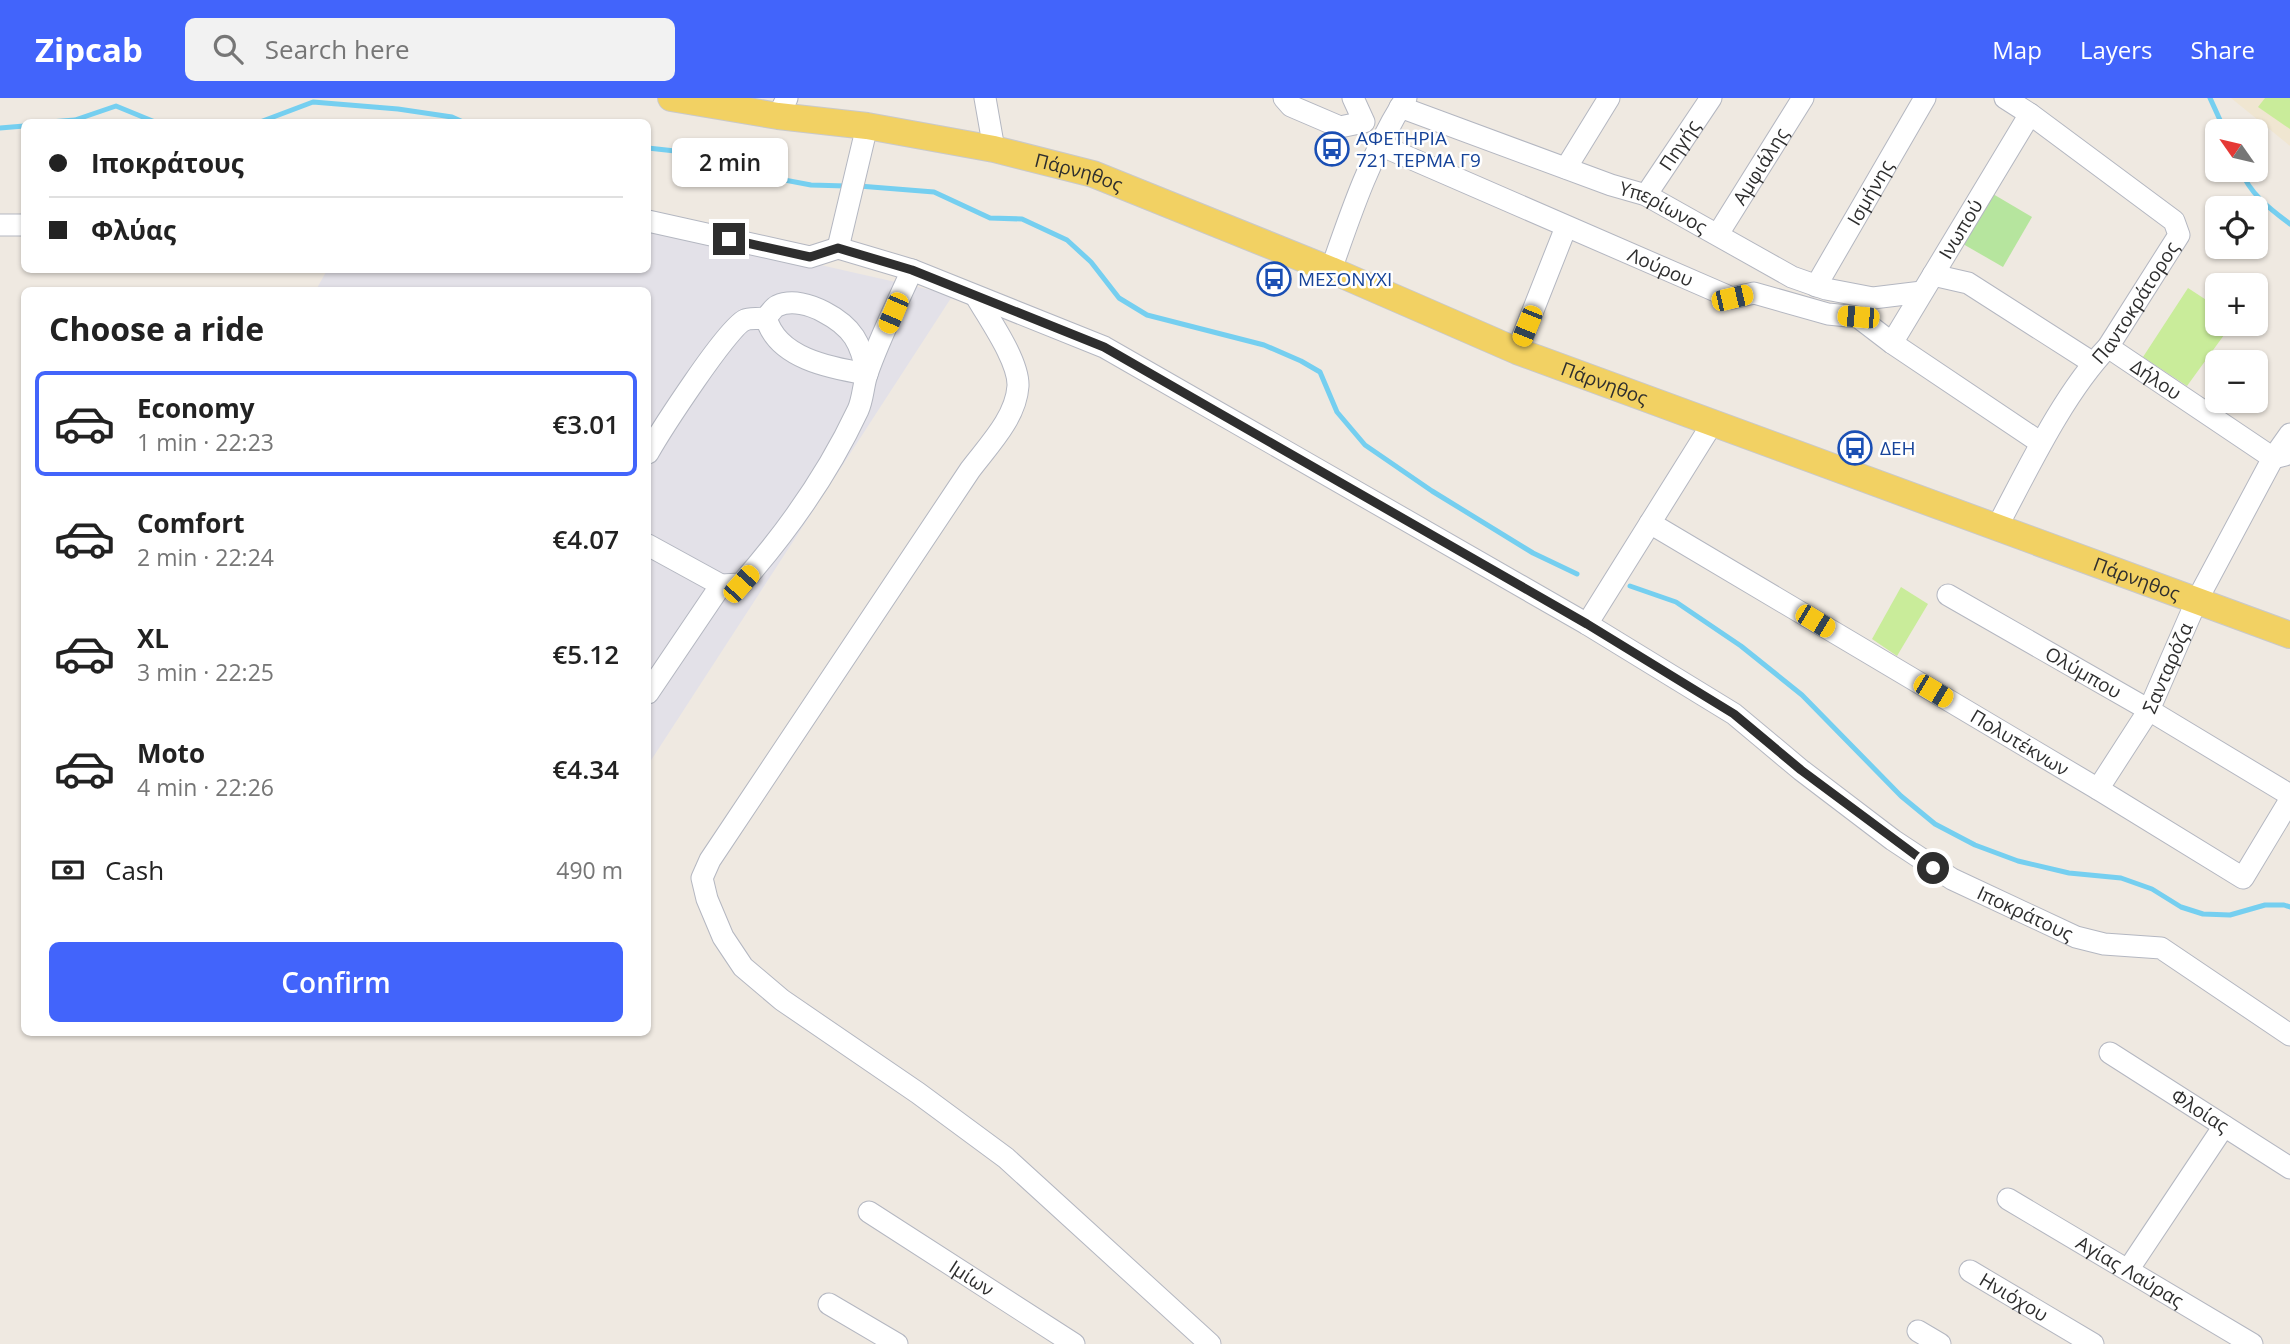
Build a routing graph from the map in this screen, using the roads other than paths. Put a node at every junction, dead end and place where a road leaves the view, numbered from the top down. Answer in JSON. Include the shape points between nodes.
{"nodes":[{"id":1,"x":671,"y":98,"type":"edge"},
{"id":2,"x":985,"y":98,"type":"edge"},
{"id":3,"x":1284,"y":98,"type":"edge"},
{"id":4,"x":1308,"y":98,"type":"edge"},
{"id":5,"x":1609,"y":98,"type":"edge"},
{"id":6,"x":1711,"y":98,"type":"edge"},
{"id":7,"x":1804,"y":98,"type":"edge"},
{"id":8,"x":1925,"y":98,"type":"edge"},
{"id":9,"x":2004,"y":98,"type":"edge"},
{"id":10,"x":1351,"y":99,"type":"edge"},
{"id":11,"x":1403,"y":102,"type":"edge"},
{"id":12,"x":782,"y":107,"type":"edge"},
{"id":13,"x":2030,"y":114,"type":"junction"},
{"id":14,"x":1364,"y":122,"type":"junction"},
{"id":15,"x":864,"y":137,"type":"junction"},
{"id":16,"x":1384,"y":139,"type":"junction"},
{"id":17,"x":994,"y":149,"type":"junction"},
{"id":18,"x":1566,"y":168,"type":"junction"},
{"id":19,"x":1646,"y":195,"type":"junction"},
{"id":20,"x":651,"y":222,"type":"edge"},
{"id":21,"x":0,"y":225,"type":"edge"},
{"id":22,"x":21,"y":225,"type":"edge"},
{"id":23,"x":1566,"y":227,"type":"junction"},
{"id":24,"x":1718,"y":234,"type":"junction"},
{"id":25,"x":838,"y":248,"type":"junction"},
{"id":26,"x":912,"y":270,"type":"junction"},
{"id":27,"x":1331,"y":270,"type":"junction"},
{"id":28,"x":1928,"y":284,"type":"junction"},
{"id":29,"x":1816,"y":286,"type":"junction"},
{"id":30,"x":976,"y":298,"type":"junction"},
{"id":31,"x":766,"y":317,"type":"junction"},
{"id":32,"x":1892,"y":343,"type":"junction"},
{"id":33,"x":2108,"y":347,"type":"junction"},
{"id":34,"x":1517,"y":351,"type":"junction"},
{"id":35,"x":2093,"y":363,"type":"junction"},
{"id":36,"x":867,"y":374,"type":"junction"},
{"id":37,"x":1712,"y":424,"type":"junction"},
{"id":38,"x":2290,"y":435,"type":"edge"},
{"id":39,"x":2041,"y":443,"type":"junction"},
{"id":40,"x":651,"y":449,"type":"edge"},
{"id":41,"x":2281,"y":456,"type":"edge"},
{"id":42,"x":1650,"y":523,"type":"junction"},
{"id":43,"x":1997,"y":527,"type":"junction"},
{"id":44,"x":651,"y":547,"type":"edge"},
{"id":45,"x":721,"y":585,"type":"junction"},
{"id":46,"x":1948,"y":595,"type":"dead end"},
{"id":47,"x":2196,"y":602,"type":"junction"},
{"id":48,"x":1587,"y":624,"type":"junction"},
{"id":49,"x":2290,"y":635,"type":"edge"},
{"id":50,"x":651,"y":690,"type":"edge"},
{"id":51,"x":2149,"y":710,"type":"junction"},
{"id":52,"x":2098,"y":789,"type":"junction"},
{"id":53,"x":2290,"y":795,"type":"edge"},
{"id":54,"x":2290,"y":800,"type":"edge"},
{"id":55,"x":2290,"y":1035,"type":"edge"},
{"id":56,"x":2110,"y":1053,"type":"dead end"},
{"id":57,"x":2224,"y":1126,"type":"junction"},
{"id":58,"x":2290,"y":1168,"type":"edge"},
{"id":59,"x":2008,"y":1199,"type":"dead end"},
{"id":60,"x":869,"y":1212,"type":"dead end"},
{"id":61,"x":1970,"y":1270,"type":"dead end"},
{"id":62,"x":2129,"y":1270,"type":"junction"},
{"id":63,"x":829,"y":1304,"type":"dead end"},
{"id":64,"x":1918,"y":1331,"type":"dead end"},
{"id":65,"x":1200,"y":1340,"type":"edge"},
{"id":66,"x":897,"y":1344,"type":"edge"},
{"id":67,"x":1074,"y":1344,"type":"edge"},
{"id":68,"x":1940,"y":1344,"type":"edge"},
{"id":69,"x":2093,"y":1344,"type":"edge"},
{"id":70,"x":2252,"y":1344,"type":"edge"}],
"edges":[{"from":1,"to":12,"type":"main road","name":"Πάρνηθος"},
{"from":2,"to":17,"type":"street"},
{"from":3,"to":14,"type":"street","via":[[1291,106],[1340,127]]},
{"from":4,"to":14,"type":"street","name":"Λούρου"},
{"from":5,"to":18,"type":"street"},
{"from":6,"to":19,"type":"street","name":"Πηγής"},
{"from":7,"to":24,"type":"street","name":"Αμφιάλης"},
{"from":8,"to":29,"type":"street","name":"Ισμήνης"},
{"from":9,"to":13,"type":"street","name":"Παντοκράτορος"},
{"from":10,"to":14,"type":"street"},
{"from":11,"to":16,"type":"street"},
{"from":11,"to":18,"type":"street","name":"Υπερίωνος"},
{"from":12,"to":15,"type":"main road","name":"Πάρνηθος"},
{"from":13,"to":28,"type":"street","name":"Ινωπού"},
{"from":13,"to":33,"type":"street","name":"Παντοκράτορος","via":[[2174,221],[2179,235]]},
{"from":14,"to":16,"type":"street","name":"Λούρου"},
{"from":15,"to":17,"type":"main road","name":"Πάρνηθος"},
{"from":15,"to":25,"type":"street"},
{"from":16,"to":23,"type":"street","name":"Λούρου"},
{"from":16,"to":27,"type":"street","via":[[1351,211]]},
{"from":17,"to":27,"type":"main road","name":"Πάρνηθος","via":[[1093,174]]},
{"from":18,"to":19,"type":"street","name":"Υπερίωνος"},
{"from":19,"to":24,"type":"street","name":"Υπερίωνος"},
{"from":20,"to":25,"type":"street","via":[[810,257]]},
{"from":21,"to":22,"type":"street"},
{"from":23,"to":32,"type":"street","name":"Λούρου","via":[[1732,298],[1754,293],[1828,314],[1858,317]]},
{"from":23,"to":34,"type":"street"},
{"from":24,"to":29,"type":"street","name":"Υπερίωνος"},
{"from":25,"to":26,"type":"street","name":"Ιποκράτους"},
{"from":26,"to":30,"type":"street","name":"Ιποκράτους"},
{"from":26,"to":36,"type":"street"},
{"from":27,"to":34,"type":"main road","name":"Πάρνηθος"},
{"from":28,"to":29,"type":"street","name":"Υπερίωνος","via":[[1873,298]]},
{"from":28,"to":32,"type":"street","name":"Ινωπού"},
{"from":28,"to":35,"type":"street","via":[[1968,283]]},
{"from":30,"to":48,"type":"street","name":"Ιποκράτους","via":[[1104,347]]},
{"from":30,"to":65,"type":"street","via":[[1013,363],[1018,383],[1008,416],[702,878],[723,937],[743,967],[782,1000],[1006,1158]]},
{"from":31,"to":36,"type":"street","via":[[773,336],[797,353]]},
{"from":31,"to":36,"type":"street","via":[[776,306],[793,303],[836,318],[862,349]]},
{"from":31,"to":40,"type":"street","via":[[744,320],[727,337]]},
{"from":32,"to":39,"type":"street","name":"Λούρου"},
{"from":33,"to":35,"type":"street","name":"Παντοκράτορος"},
{"from":33,"to":41,"type":"street","name":"Δήλου"},
{"from":34,"to":37,"type":"main road","name":"Πάρνηθος"},
{"from":35,"to":39,"type":"street","name":"Παντοκράτορος"},
{"from":36,"to":45,"type":"street","via":[[859,408],[787,528],[741,584]]},
{"from":37,"to":42,"type":"street"},
{"from":37,"to":43,"type":"main road","name":"Πάρνηθος"},
{"from":38,"to":41,"type":"street","name":"Σανταρόζα"},
{"from":39,"to":43,"type":"street","name":"Παντοκράτορος"},
{"from":41,"to":47,"type":"street","name":"Σανταρόζα"},
{"from":42,"to":48,"type":"street"},
{"from":42,"to":52,"type":"street","name":"Πολυτέκνων"},
{"from":43,"to":47,"type":"main road","name":"Πάρνηθος"},
{"from":44,"to":45,"type":"street"},
{"from":45,"to":50,"type":"street"},
{"from":46,"to":51,"type":"street","name":"Ολύμπου"},
{"from":47,"to":49,"type":"main road","name":"Πάρνηθος"},
{"from":47,"to":51,"type":"street","name":"Σανταρόζα"},
{"from":48,"to":55,"type":"street","name":"Ιποκράτους","via":[[1734,714],[1893,840],[1952,879],[2076,937],[2161,948]]},
{"from":51,"to":52,"type":"street","name":"Σανταρόζα"},
{"from":51,"to":53,"type":"street","name":"Ολύμπου"},
{"from":52,"to":54,"type":"street","name":"Πολυτέκνων","via":[[2243,878]]},
{"from":56,"to":57,"type":"street","name":"Φλοίας"},
{"from":57,"to":58,"type":"street","name":"Φλοίας"},
{"from":57,"to":62,"type":"street"},
{"from":59,"to":62,"type":"street","name":"Αγίας Λαύρας"},
{"from":60,"to":67,"type":"street","name":"Ιμίων"},
{"from":61,"to":69,"type":"street","name":"Ηνιόχου"},
{"from":62,"to":70,"type":"street","name":"Αγίας Λαύρας"},
{"from":63,"to":66,"type":"street"},
{"from":64,"to":68,"type":"street"}]}
